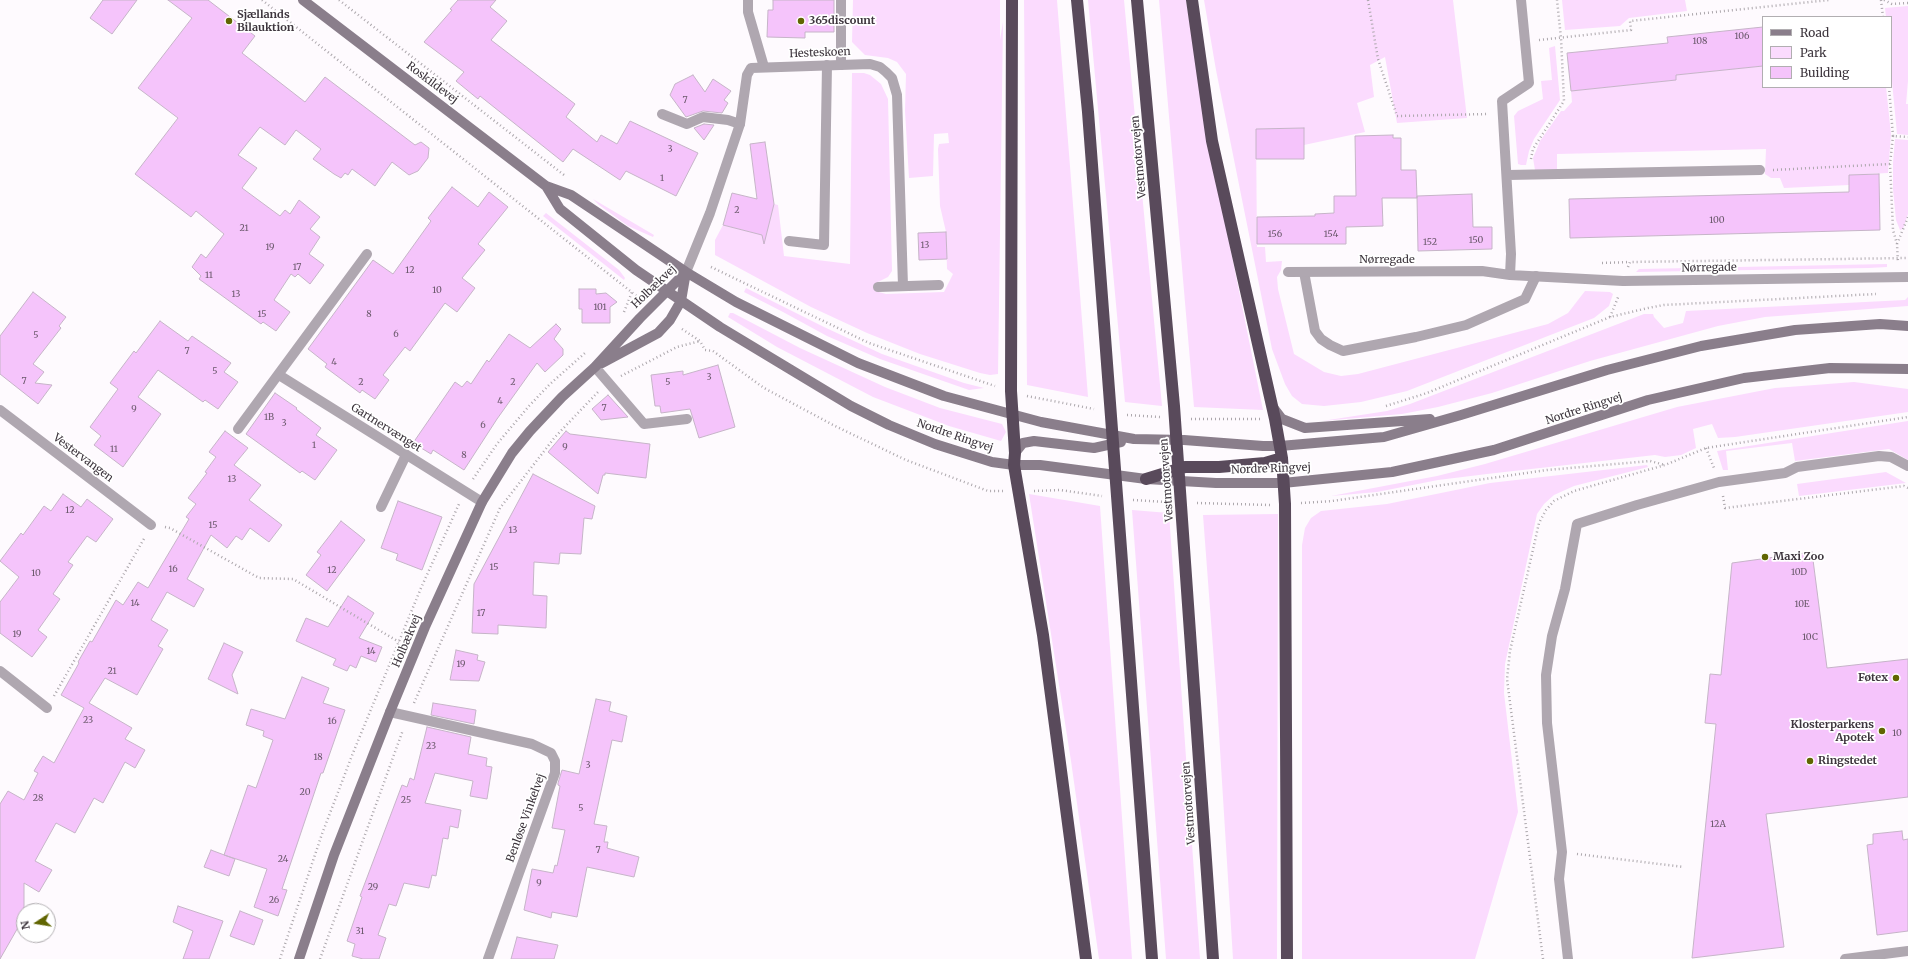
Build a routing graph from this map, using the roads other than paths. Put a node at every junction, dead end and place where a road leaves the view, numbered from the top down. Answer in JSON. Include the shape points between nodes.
{"nodes":[{"id":1,"x":303,"y":0,"type":"edge"},
{"id":2,"x":748,"y":0,"type":"edge"},
{"id":3,"x":841,"y":0,"type":"edge"},
{"id":4,"x":1012,"y":0,"type":"edge"},
{"id":5,"x":1077,"y":0,"type":"edge"},
{"id":6,"x":1137,"y":0,"type":"edge"},
{"id":7,"x":1192,"y":0,"type":"edge"},
{"id":8,"x":1521,"y":0,"type":"edge"},
{"id":9,"x":827,"y":65,"type":"junction"},
{"id":10,"x":841,"y":65,"type":"junction"},
{"id":11,"x":764,"y":67,"type":"junction"},
{"id":12,"x":662,"y":114,"type":"dead end"},
{"id":13,"x":740,"y":124,"type":"junction"},
{"id":14,"x":1760,"y":170,"type":"road end"},
{"id":15,"x":1508,"y":175,"type":"junction"},
{"id":16,"x":546,"y":186,"type":"junction"},
{"id":17,"x":789,"y":241,"type":"dead end"},
{"id":18,"x":368,"y":254,"type":"dead end"},
{"id":19,"x":686,"y":272,"type":"junction"},
{"id":20,"x":1288,"y":272,"type":"dead end"},
{"id":21,"x":1304,"y":272,"type":"junction"},
{"id":22,"x":1510,"y":275,"type":"junction"},
{"id":23,"x":1536,"y":276,"type":"junction"},
{"id":24,"x":1908,"y":277,"type":"edge"},
{"id":25,"x":939,"y":285,"type":"dead end"},
{"id":26,"x":903,"y":286,"type":"junction"},
{"id":27,"x":878,"y":287,"type":"dead end"},
{"id":28,"x":665,"y":291,"type":"junction"},
{"id":29,"x":681,"y":301,"type":"junction"},
{"id":30,"x":1908,"y":326,"type":"edge"},
{"id":31,"x":595,"y":367,"type":"junction"},
{"id":32,"x":1908,"y":369,"type":"edge"},
{"id":33,"x":279,"y":374,"type":"junction"},
{"id":34,"x":1272,"y":406,"type":"junction"},
{"id":35,"x":0,"y":410,"type":"edge"},
{"id":36,"x":1012,"y":413,"type":"junction"},
{"id":37,"x":1462,"y":415,"type":"junction"},
{"id":38,"x":687,"y":419,"type":"dead end"},
{"id":39,"x":238,"y":429,"type":"dead end"},
{"id":40,"x":1134,"y":439,"type":"junction"},
{"id":41,"x":1281,"y":452,"type":"junction"},
{"id":42,"x":406,"y":455,"type":"junction"},
{"id":43,"x":1014,"y":459,"type":"junction"},
{"id":44,"x":1908,"y":466,"type":"edge"},
{"id":45,"x":1146,"y":479,"type":"junction"},
{"id":46,"x":1283,"y":483,"type":"junction"},
{"id":47,"x":482,"y":502,"type":"junction"},
{"id":48,"x":381,"y":507,"type":"dead end"},
{"id":49,"x":151,"y":525,"type":"road end"},
{"id":50,"x":0,"y":671,"type":"edge"},
{"id":51,"x":47,"y":708,"type":"road end"},
{"id":52,"x":390,"y":712,"type":"junction"},
{"id":53,"x":1908,"y":951,"type":"edge"},
{"id":54,"x":299,"y":959,"type":"edge"},
{"id":55,"x":488,"y":959,"type":"edge"},
{"id":56,"x":1086,"y":959,"type":"edge"},
{"id":57,"x":1152,"y":959,"type":"edge"},
{"id":58,"x":1213,"y":959,"type":"edge"},
{"id":59,"x":1287,"y":959,"type":"edge"},
{"id":60,"x":1568,"y":959,"type":"edge"},
{"id":61,"x":1845,"y":959,"type":"edge"}],
"edges":[{"from":1,"to":16,"type":"main road","name":"Roskildevej"},
{"from":2,"to":11,"type":"street","via":[[748,12]]},
{"from":3,"to":10,"type":"street"},
{"from":4,"to":36,"type":"highway"},
{"from":5,"to":57,"type":"highway","via":[[1088,112]]},
{"from":6,"to":58,"type":"highway","name":"Vestmotorvejen","via":[[1174,406]]},
{"from":7,"to":34,"type":"highway","via":[[1212,141]]},
{"from":8,"to":15,"type":"street","via":[[1529,83],[1502,101]]},
{"from":9,"to":10,"type":"street","name":"Hesteskoen"},
{"from":9,"to":11,"type":"street","name":"Hesteskoen"},
{"from":9,"to":17,"type":"street","via":[[824,244]]},
{"from":10,"to":26,"type":"street","name":"Hesteskoen","via":[[875,65],[886,72],[895,87]]},
{"from":11,"to":13,"type":"street","name":"Hesteskoen","via":[[751,68],[747,75]]},
{"from":12,"to":13,"type":"street","via":[[687,124],[703,117]]},
{"from":13,"to":19,"type":"street","name":"Hesteskoen","via":[[710,213]]},
{"from":14,"to":15,"type":"street"},
{"from":15,"to":22,"type":"street"},
{"from":16,"to":19,"type":"main road","name":"Roskildevej","via":[[571,195]]},
{"from":16,"to":28,"type":"main road","name":"Roskildevej","via":[[560,209]]},
{"from":18,"to":33,"type":"street"},
{"from":19,"to":28,"type":"main road","name":"Holbækvej"},
{"from":19,"to":29,"type":"main road","name":"Holbækvej"},
{"from":19,"to":36,"type":"main road","name":"Nordre Ringvej","via":[[736,302],[858,363],[944,396]]},
{"from":20,"to":21,"type":"street","name":"Nørregade"},
{"from":21,"to":22,"type":"street","name":"Nørregade","via":[[1482,271]]},
{"from":21,"to":23,"type":"street","via":[[1315,331],[1325,342],[1343,351],[1416,338],[1466,325],[1525,299]]},
{"from":22,"to":23,"type":"street","name":"Nørregade"},
{"from":23,"to":24,"type":"street","name":"Nørregade","via":[[1623,281]]},
{"from":25,"to":26,"type":"street"},
{"from":26,"to":27,"type":"street"},
{"from":28,"to":29,"type":"main road","name":"Nordre Ringvej"},
{"from":28,"to":31,"type":"main road","name":"Holbækvej"},
{"from":29,"to":31,"type":"main road","name":"Holbækvej","via":[[658,334]]},
{"from":29,"to":43,"type":"main road","name":"Nordre Ringvej","via":[[851,406],[889,425],[935,444],[992,462]]},
{"from":30,"to":37,"type":"main road","name":"Nordre Ringvej","via":[[1880,324],[1796,330],[1701,346],[1607,370]]},
{"from":31,"to":38,"type":"street","via":[[644,424]]},
{"from":31,"to":47,"type":"main road","name":"Holbækvej","via":[[530,431],[512,453]]},
{"from":32,"to":46,"type":"main road","name":"Nordre Ringvej","via":[[1830,368],[1744,378],[1648,400],[1494,450],[1392,472]]},
{"from":33,"to":39,"type":"street"},
{"from":33,"to":42,"type":"street","name":"Gartnervænget"},
{"from":34,"to":37,"type":"main road","via":[[1282,419],[1305,428]]},
{"from":34,"to":41,"type":"highway"},
{"from":35,"to":49,"type":"street","name":"Vestervangen"},
{"from":36,"to":40,"type":"main road","name":"Nordre Ringvej","via":[[1041,422]]},
{"from":36,"to":43,"type":"highway"},
{"from":37,"to":41,"type":"main road","name":"Nordre Ringvej","via":[[1384,437]]},
{"from":40,"to":41,"type":"main road","name":"Nordre Ringvej","via":[[1263,446]]},
{"from":40,"to":43,"type":"main road","via":[[1094,448],[1034,441],[1023,443]]},
{"from":41,"to":45,"type":"highway","via":[[1265,463],[1185,467]]},
{"from":41,"to":46,"type":"highway"},
{"from":42,"to":47,"type":"street","name":"Gartnervænget"},
{"from":42,"to":48,"type":"street"},
{"from":43,"to":45,"type":"main road","name":"Nordre Ringvej","via":[[1040,465]]},
{"from":43,"to":56,"type":"highway","via":[[1043,635]]},
{"from":44,"to":60,"type":"street","via":[[1891,457],[1879,456],[1797,467],[1785,473],[1719,482],[1577,524],[1546,675],[1547,723],[1562,852],[1559,879]]},
{"from":45,"to":46,"type":"main road","name":"Nordre Ringvej"},
{"from":46,"to":59,"type":"highway"},
{"from":47,"to":52,"type":"main road","name":"Holbækvej"},
{"from":50,"to":51,"type":"street"},
{"from":52,"to":54,"type":"main road","name":"Holbækvej","via":[[334,855]]},
{"from":52,"to":55,"type":"street","name":"Benløse Vinkelvej","via":[[532,744],[551,753],[555,761],[555,773]]},
{"from":53,"to":61,"type":"street"}]}
